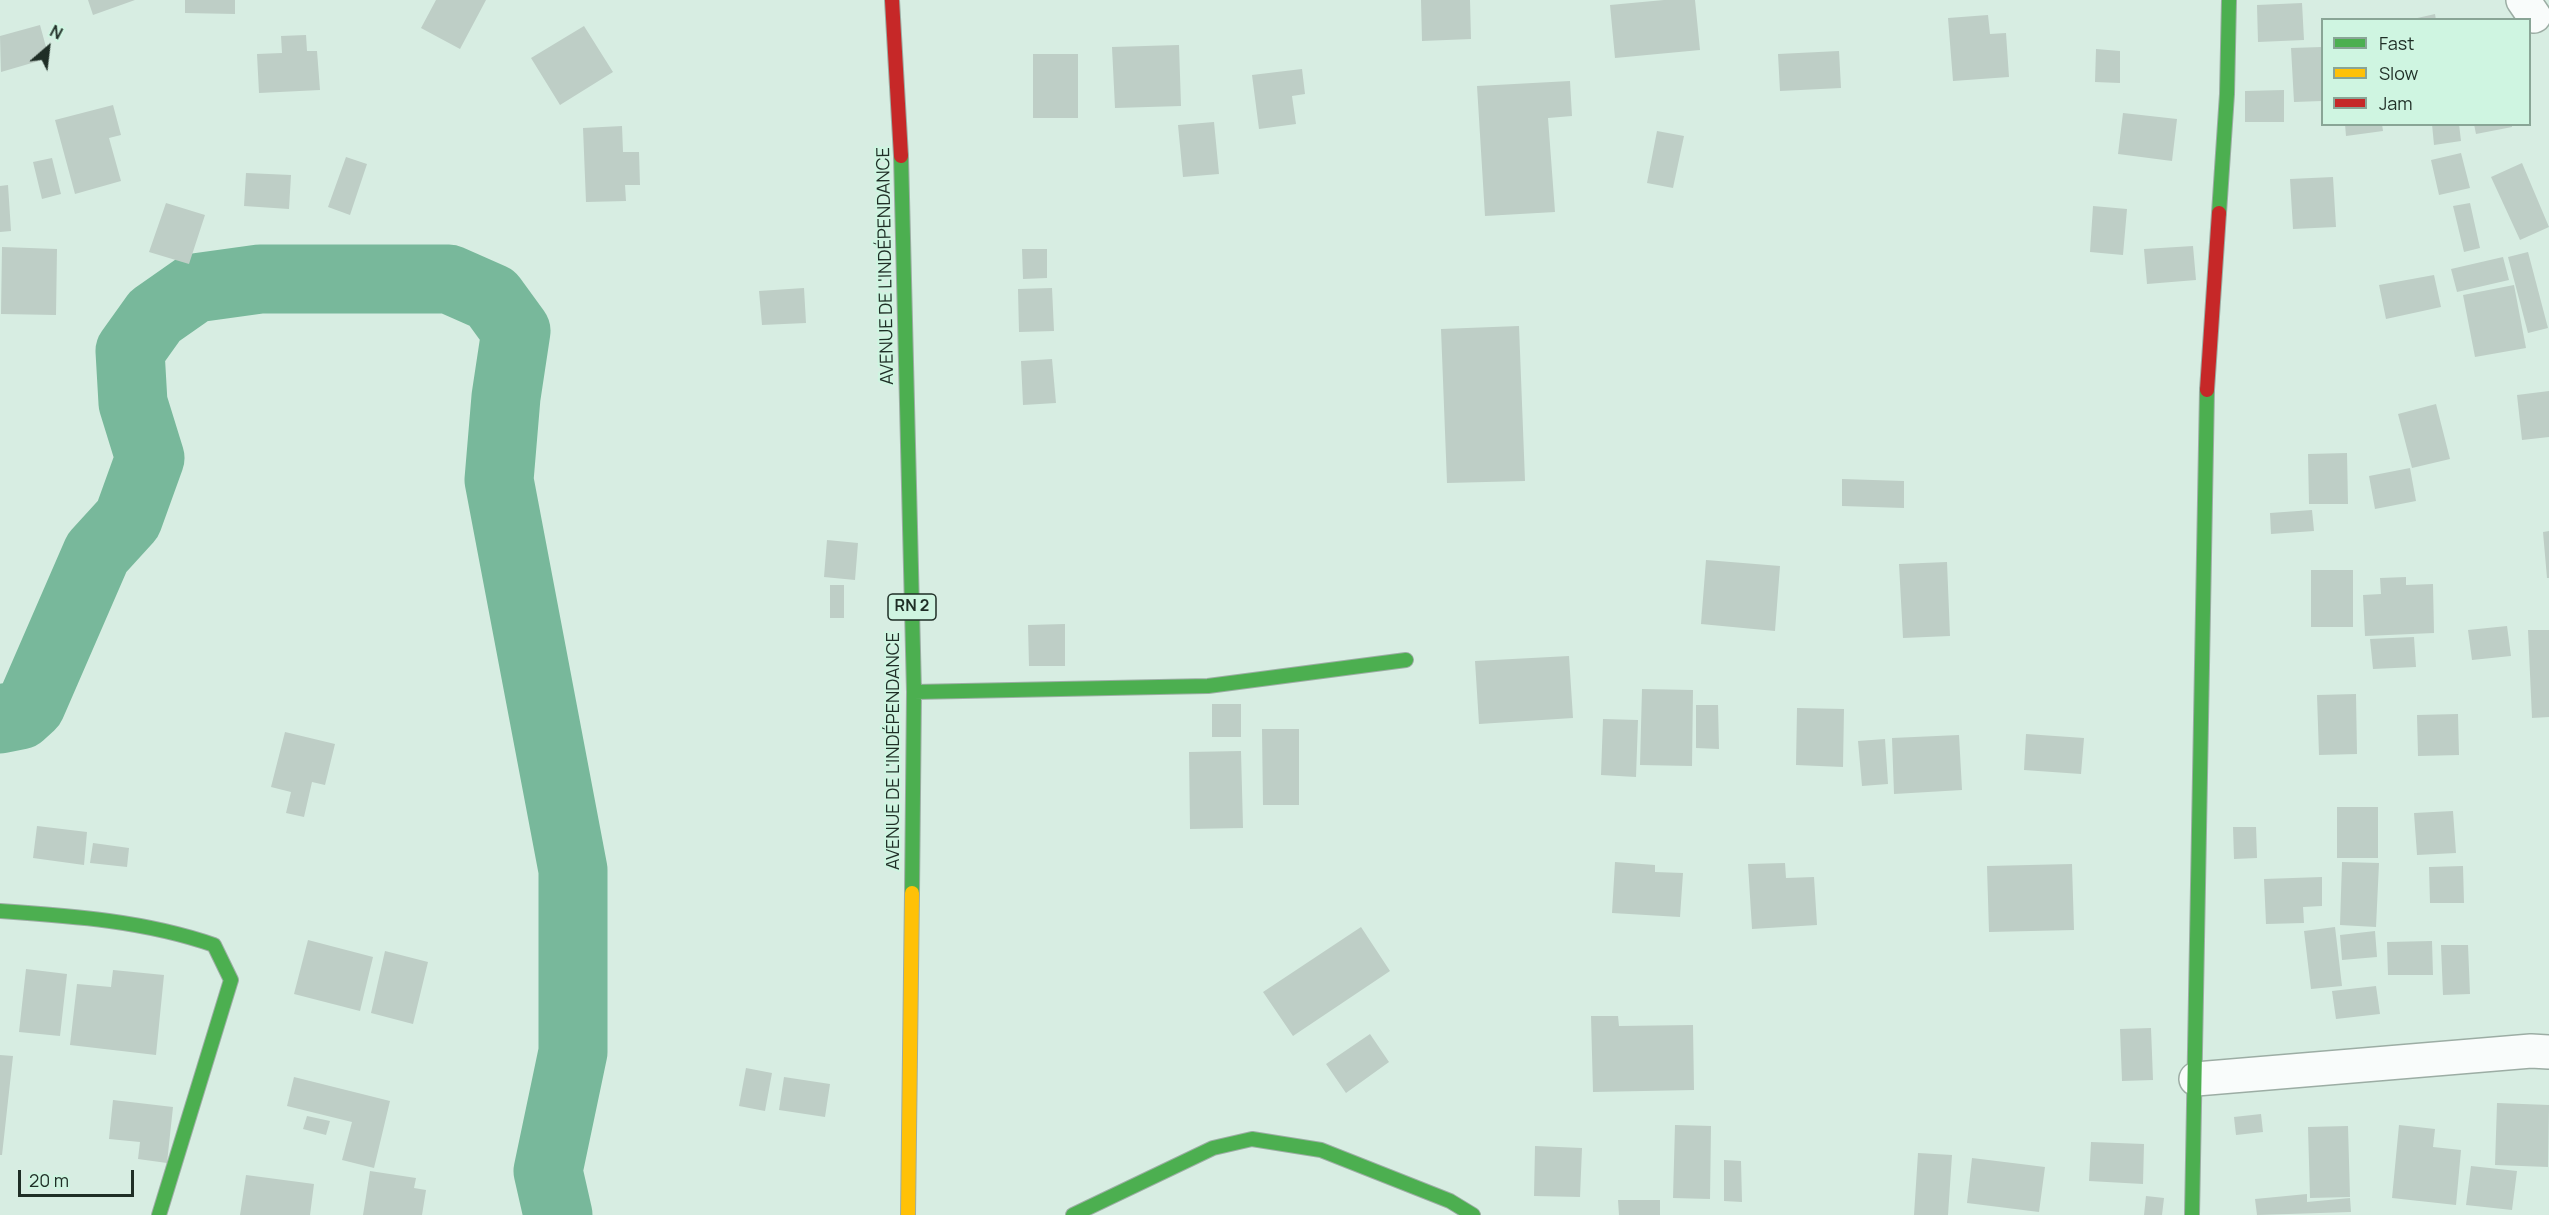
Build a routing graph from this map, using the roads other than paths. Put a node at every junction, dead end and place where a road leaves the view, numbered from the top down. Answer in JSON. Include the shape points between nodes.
{"nodes":[{"id":1,"x":892,"y":0,"type":"edge"},
{"id":2,"x":2229,"y":0,"type":"edge"},
{"id":3,"x":1406,"y":660,"type":"dead end"},
{"id":4,"x":914,"y":692,"type":"junction"},
{"id":5,"x":0,"y":910,"type":"edge"},
{"id":6,"x":2549,"y":1052,"type":"edge"},
{"id":7,"x":2196,"y":1079,"type":"junction"},
{"id":8,"x":159,"y":1215,"type":"edge"},
{"id":9,"x":908,"y":1215,"type":"edge"},
{"id":10,"x":1073,"y":1215,"type":"edge"},
{"id":11,"x":1473,"y":1215,"type":"edge"},
{"id":12,"x":2192,"y":1215,"type":"edge"}],
"edges":[{"from":1,"to":4,"type":"street","name":"AVENUE DE L'INDÉPENDANCE","number":"RN 2","via":[[900,122]]},
{"from":2,"to":7,"type":"street","via":[[2227,94],[2207,386]]},
{"from":3,"to":4,"type":"street","via":[[1208,686]]},
{"from":4,"to":9,"type":"street","name":"AVENUE DE L'INDÉPENDANCE","number":"RN 2"},
{"from":5,"to":8,"type":"street","via":[[104,919],[194,937],[214,945],[231,980]]},
{"from":6,"to":7,"type":"street"},
{"from":7,"to":12,"type":"street"},
{"from":10,"to":11,"type":"street","via":[[1213,1148],[1252,1139],[1320,1150],[1450,1201]]}]}
